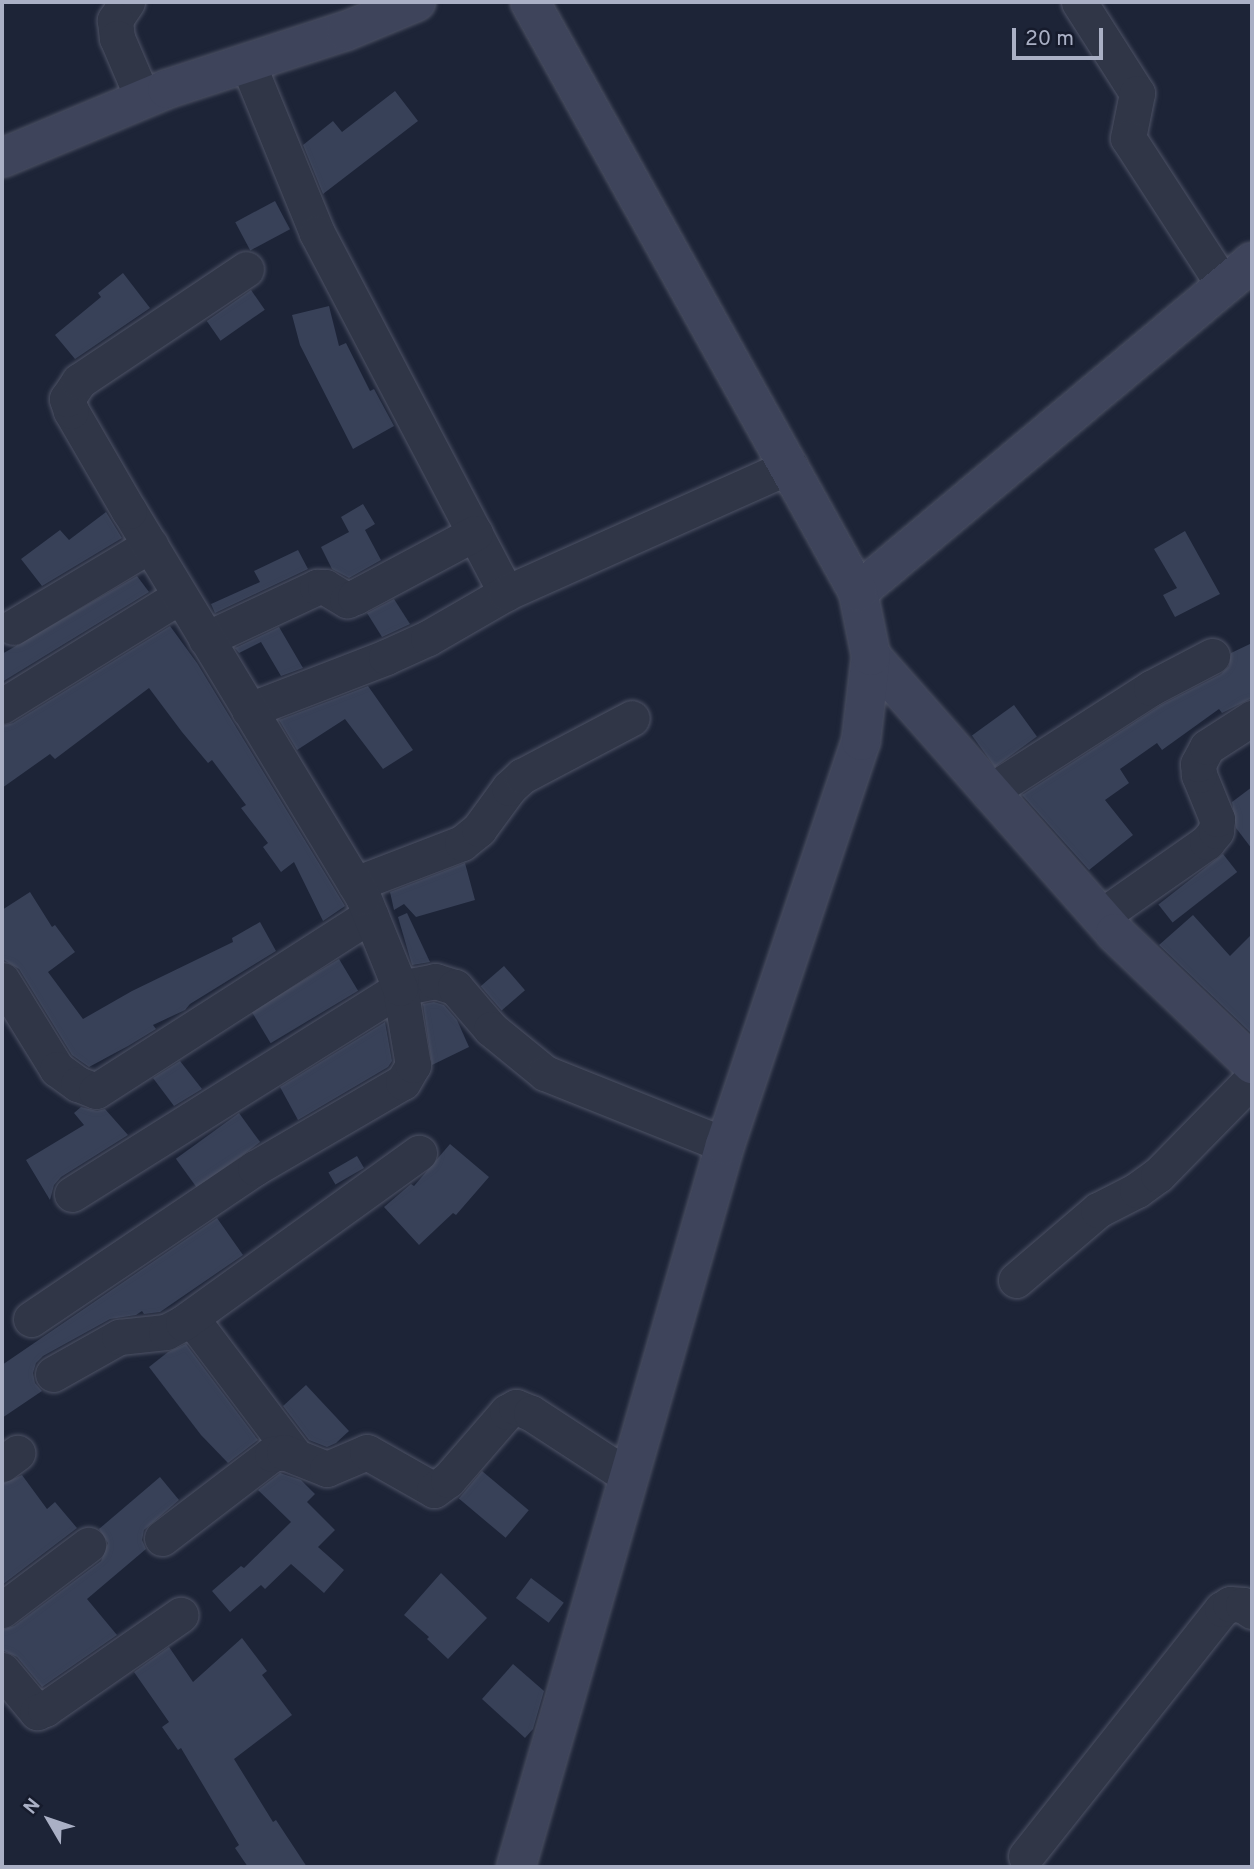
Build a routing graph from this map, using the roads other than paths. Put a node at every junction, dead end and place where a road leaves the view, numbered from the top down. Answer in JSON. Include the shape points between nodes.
{"nodes":[{"id":1,"x":127,"y":2,"type":"edge"},
{"id":2,"x":416,"y":2,"type":"edge"},
{"id":3,"x":530,"y":2,"type":"edge"},
{"id":4,"x":1079,"y":2,"type":"edge"},
{"id":5,"x":248,"y":64,"type":"junction"},
{"id":6,"x":143,"y":99,"type":"junction"},
{"id":7,"x":2,"y":158,"type":"edge"},
{"id":8,"x":246,"y":269,"type":"dead end"},
{"id":9,"x":1238,"y":274,"type":"edge"},
{"id":10,"x":790,"y":466,"type":"junction"},
{"id":11,"x":475,"y":533,"type":"junction"},
{"id":12,"x":150,"y":545,"type":"junction"},
{"id":13,"x":858,"y":592,"type":"junction"},
{"id":14,"x":506,"y":593,"type":"junction"},
{"id":15,"x":180,"y":596,"type":"junction"},
{"id":16,"x":13,"y":628,"type":"dead end"},
{"id":17,"x":206,"y":639,"type":"junction"},
{"id":18,"x":871,"y":656,"type":"junction"},
{"id":19,"x":1212,"y":656,"type":"dead end"},
{"id":20,"x":2,"y":706,"type":"edge"},
{"id":21,"x":249,"y":710,"type":"junction"},
{"id":22,"x":632,"y":718,"type":"dead end"},
{"id":23,"x":1252,"y":718,"type":"edge"},
{"id":24,"x":989,"y":792,"type":"junction"},
{"id":25,"x":355,"y":884,"type":"junction"},
{"id":26,"x":370,"y":915,"type":"junction"},
{"id":27,"x":1100,"y":917,"type":"junction"},
{"id":28,"x":2,"y":980,"type":"edge"},
{"id":29,"x":400,"y":988,"type":"junction"},
{"id":30,"x":1252,"y":1064,"type":"edge"},
{"id":31,"x":1252,"y":1080,"type":"edge"},
{"id":32,"x":725,"y":1145,"type":"junction"},
{"id":33,"x":419,"y":1153,"type":"dead end"},
{"id":34,"x":72,"y":1194,"type":"dead end"},
{"id":35,"x":1016,"y":1280,"type":"dead end"},
{"id":36,"x":31,"y":1318,"type":"dead end"},
{"id":37,"x":191,"y":1318,"type":"junction"},
{"id":38,"x":53,"y":1374,"type":"dead end"},
{"id":39,"x":294,"y":1454,"type":"junction"},
{"id":40,"x":629,"y":1477,"type":"junction"},
{"id":41,"x":162,"y":1538,"type":"dead end"},
{"id":42,"x":88,"y":1545,"type":"dead end"},
{"id":43,"x":2,"y":1610,"type":"edge"},
{"id":44,"x":1252,"y":1611,"type":"edge"},
{"id":45,"x":180,"y":1615,"type":"dead end"},
{"id":46,"x":2,"y":1670,"type":"edge"},
{"id":47,"x":1026,"y":1856,"type":"dead end"},
{"id":48,"x":516,"y":1867,"type":"edge"}],
"edges":[{"from":1,"to":6,"type":"street","via":[[115,20],[117,38]]},
{"from":2,"to":5,"type":"main road"},
{"from":3,"to":10,"type":"main road"},
{"from":4,"to":9,"type":"street","via":[[1137,93],[1128,138]]},
{"from":5,"to":6,"type":"main road"},
{"from":5,"to":11,"type":"street","via":[[317,233]]},
{"from":6,"to":7,"type":"main road"},
{"from":8,"to":12,"type":"street","via":[[79,381],[67,398]]},
{"from":9,"to":13,"type":"main road"},
{"from":10,"to":13,"type":"main road"},
{"from":10,"to":14,"type":"street"},
{"from":11,"to":14,"type":"street"},
{"from":11,"to":17,"type":"street","via":[[347,600],[317,587]]},
{"from":12,"to":15,"type":"street"},
{"from":12,"to":16,"type":"street"},
{"from":13,"to":18,"type":"main road"},
{"from":14,"to":21,"type":"street","via":[[428,638]]},
{"from":15,"to":17,"type":"street"},
{"from":15,"to":20,"type":"street"},
{"from":17,"to":21,"type":"street"},
{"from":18,"to":24,"type":"main road"},
{"from":18,"to":32,"type":"main road","via":[[861,741]]},
{"from":19,"to":24,"type":"street","via":[[1151,688]]},
{"from":21,"to":25,"type":"street"},
{"from":22,"to":25,"type":"street","via":[[522,776],[479,830],[462,843]]},
{"from":23,"to":27,"type":"street","via":[[1207,747],[1198,764],[1217,820],[1208,842]]},
{"from":24,"to":27,"type":"main road"},
{"from":25,"to":26,"type":"street"},
{"from":26,"to":28,"type":"street","via":[[96,1091],[57,1069]]},
{"from":26,"to":29,"type":"street"},
{"from":27,"to":30,"type":"main road"},
{"from":29,"to":32,"type":"street","via":[[435,981],[455,987],[491,1029],[545,1073]]},
{"from":29,"to":34,"type":"street"},
{"from":29,"to":36,"type":"street","via":[[413,1065],[403,1082],[255,1168]]},
{"from":31,"to":35,"type":"street","via":[[1158,1175],[1098,1210]]},
{"from":32,"to":40,"type":"main road"},
{"from":33,"to":37,"type":"street"},
{"from":37,"to":38,"type":"street","via":[[166,1332],[119,1338]]},
{"from":37,"to":39,"type":"street"},
{"from":39,"to":40,"type":"street","via":[[327,1469],[367,1452],[434,1490],[507,1412],[516,1408],[531,1413]]},
{"from":39,"to":41,"type":"street","via":[[272,1454]]},
{"from":40,"to":48,"type":"main road"},
{"from":42,"to":43,"type":"street"},
{"from":44,"to":47,"type":"street","via":[[1230,1604],[1222,1609]]},
{"from":45,"to":46,"type":"street","via":[[37,1712]]}]}
